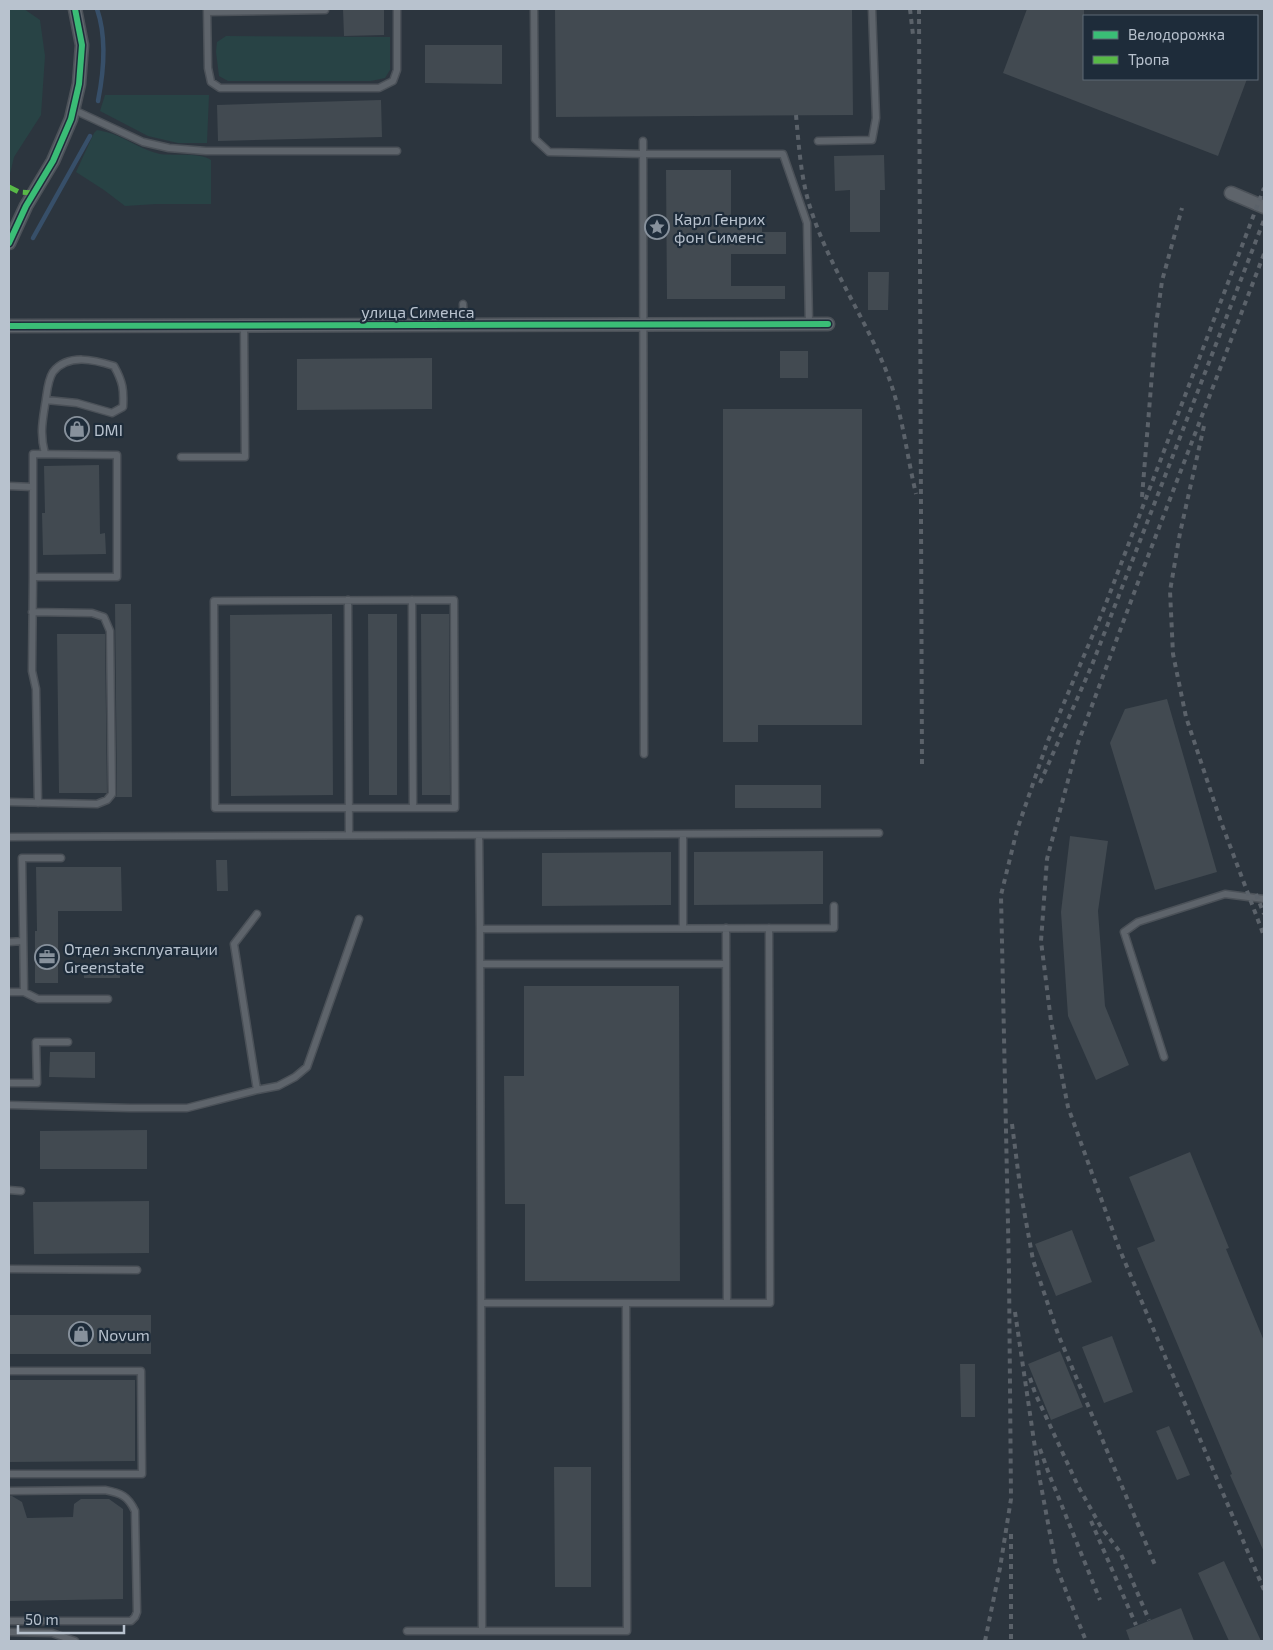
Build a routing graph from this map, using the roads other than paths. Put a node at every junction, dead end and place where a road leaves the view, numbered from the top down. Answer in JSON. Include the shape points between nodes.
{"nodes":[{"id":1,"x":75,"y":9,"type":"edge"},
{"id":2,"x":397,"y":9,"type":"edge"},
{"id":3,"x":534,"y":9,"type":"edge"},
{"id":4,"x":872,"y":9,"type":"edge"},
{"id":5,"x":207,"y":10,"type":"edge"},
{"id":6,"x":325,"y":10,"type":"dead end"},
{"id":7,"x":74,"y":110,"type":"junction"},
{"id":8,"x":643,"y":141,"type":"dead end"},
{"id":9,"x":818,"y":141,"type":"dead end"},
{"id":10,"x":397,"y":151,"type":"dead end"},
{"id":11,"x":643,"y":154,"type":"junction"},
{"id":12,"x":1231,"y":193,"type":"dead end"},
{"id":13,"x":1264,"y":207,"type":"edge"},
{"id":14,"x":9,"y":243,"type":"edge"},
{"id":15,"x":464,"y":304,"type":"dead end"},
{"id":16,"x":809,"y":323,"type":"junction"},
{"id":17,"x":642,"y":324,"type":"junction"},
{"id":18,"x":828,"y":324,"type":"dead end"},
{"id":19,"x":464,"y":325,"type":"junction"},
{"id":20,"x":9,"y":326,"type":"edge"},
{"id":21,"x":244,"y":326,"type":"junction"},
{"id":22,"x":46,"y":400,"type":"junction"},
{"id":23,"x":45,"y":454,"type":"junction"},
{"id":24,"x":181,"y":457,"type":"dead end"},
{"id":25,"x":9,"y":486,"type":"edge"},
{"id":26,"x":33,"y":487,"type":"junction"},
{"id":27,"x":33,"y":576,"type":"junction"},
{"id":28,"x":348,"y":600,"type":"junction"},
{"id":29,"x":412,"y":600,"type":"junction"},
{"id":30,"x":32,"y":612,"type":"junction"},
{"id":31,"x":644,"y":754,"type":"dead end"},
{"id":32,"x":9,"y":802,"type":"edge"},
{"id":33,"x":38,"y":803,"type":"junction"},
{"id":34,"x":349,"y":808,"type":"junction"},
{"id":35,"x":413,"y":808,"type":"junction"},
{"id":36,"x":879,"y":833,"type":"dead end"},
{"id":37,"x":683,"y":834,"type":"junction"},
{"id":38,"x":349,"y":835,"type":"junction"},
{"id":39,"x":479,"y":835,"type":"junction"},
{"id":40,"x":9,"y":837,"type":"edge"},
{"id":41,"x":61,"y":858,"type":"dead end"},
{"id":42,"x":1264,"y":899,"type":"edge"},
{"id":43,"x":834,"y":906,"type":"dead end"},
{"id":44,"x":257,"y":914,"type":"dead end"},
{"id":45,"x":358,"y":919,"type":"dead end"},
{"id":46,"x":683,"y":928,"type":"junction"},
{"id":47,"x":726,"y":928,"type":"junction"},
{"id":48,"x":769,"y":928,"type":"junction"},
{"id":49,"x":480,"y":929,"type":"junction"},
{"id":50,"x":23,"y":941,"type":"junction"},
{"id":51,"x":9,"y":942,"type":"edge"},
{"id":52,"x":480,"y":964,"type":"junction"},
{"id":53,"x":726,"y":964,"type":"junction"},
{"id":54,"x":9,"y":992,"type":"edge"},
{"id":55,"x":24,"y":992,"type":"junction"},
{"id":56,"x":108,"y":999,"type":"dead end"},
{"id":57,"x":68,"y":1042,"type":"dead end"},
{"id":58,"x":1164,"y":1057,"type":"dead end"},
{"id":59,"x":9,"y":1083,"type":"edge"},
{"id":60,"x":257,"y":1090,"type":"junction"},
{"id":61,"x":9,"y":1104,"type":"edge"},
{"id":62,"x":9,"y":1190,"type":"edge"},
{"id":63,"x":21,"y":1191,"type":"dead end"},
{"id":64,"x":9,"y":1269,"type":"edge"},
{"id":65,"x":137,"y":1270,"type":"dead end"},
{"id":66,"x":481,"y":1303,"type":"junction"},
{"id":67,"x":626,"y":1303,"type":"junction"},
{"id":68,"x":727,"y":1303,"type":"junction"},
{"id":69,"x":9,"y":1371,"type":"edge"},
{"id":70,"x":9,"y":1474,"type":"edge"},
{"id":71,"x":9,"y":1491,"type":"edge"},
{"id":72,"x":9,"y":1621,"type":"edge"},
{"id":73,"x":482,"y":1631,"type":"junction"},
{"id":74,"x":9,"y":1632,"type":"edge"},
{"id":75,"x":407,"y":1632,"type":"dead end"},
{"id":76,"x":76,"y":1641,"type":"edge"}],
"edges":[{"from":1,"to":7,"type":"street","via":[[82,46]]},
{"from":2,"to":5,"type":"lane","via":[[397,70],[394,81],[379,88],[220,88],[211,82],[208,68]]},
{"from":3,"to":11,"type":"lane","via":[[535,139],[549,152]]},
{"from":4,"to":9,"type":"lane","via":[[876,118],[872,140]]},
{"from":5,"to":6,"type":"lane"},
{"from":7,"to":10,"type":"lane","via":[[143,142],[169,148],[206,151]]},
{"from":7,"to":14,"type":"street","via":[[53,161],[26,206]]},
{"from":8,"to":11,"type":"lane"},
{"from":11,"to":16,"type":"lane","via":[[783,154],[807,223]]},
{"from":11,"to":17,"type":"lane"},
{"from":12,"to":13,"type":"street"},
{"from":15,"to":19,"type":"lane"},
{"from":16,"to":17,"type":"street","name":"улица Сименса"},
{"from":16,"to":18,"type":"street","name":"улица Сименса"},
{"from":17,"to":19,"type":"street","name":"улица Сименса"},
{"from":17,"to":31,"type":"lane"},
{"from":19,"to":21,"type":"street","name":"улица Сименса"},
{"from":20,"to":21,"type":"street","name":"улица Сименса"},
{"from":21,"to":24,"type":"lane","via":[[245,457]]},
{"from":22,"to":22,"type":"lane","via":[[53,372],[65,362],[84,359],[114,366],[124,392],[123,407],[112,414],[77,403]]},
{"from":22,"to":23,"type":"lane","via":[[41,438]]},
{"from":23,"to":26,"type":"lane","via":[[33,454]]},
{"from":23,"to":27,"type":"lane","via":[[117,454],[117,577]]},
{"from":25,"to":26,"type":"lane"},
{"from":26,"to":27,"type":"lane"},
{"from":27,"to":30,"type":"lane"},
{"from":28,"to":29,"type":"lane"},
{"from":28,"to":34,"type":"lane"},
{"from":28,"to":34,"type":"lane","via":[[214,601],[215,808]]},
{"from":29,"to":35,"type":"lane"},
{"from":29,"to":35,"type":"lane","via":[[454,600],[455,808]]},
{"from":30,"to":33,"type":"lane"},
{"from":30,"to":33,"type":"lane","via":[[92,612],[104,617],[110,631],[112,794],[97,804]]},
{"from":32,"to":33,"type":"lane"},
{"from":34,"to":35,"type":"lane"},
{"from":34,"to":38,"type":"lane"},
{"from":36,"to":37,"type":"lane"},
{"from":37,"to":39,"type":"lane"},
{"from":37,"to":46,"type":"lane"},
{"from":38,"to":39,"type":"lane"},
{"from":38,"to":40,"type":"lane"},
{"from":39,"to":49,"type":"lane"},
{"from":41,"to":50,"type":"lane","via":[[22,858]]},
{"from":42,"to":58,"type":"lane","via":[[1225,894],[1138,922],[1124,932]]},
{"from":43,"to":48,"type":"lane","via":[[834,928]]},
{"from":44,"to":60,"type":"lane","via":[[234,944]]},
{"from":45,"to":60,"type":"lane","via":[[307,1067],[278,1086]]},
{"from":46,"to":47,"type":"lane"},
{"from":46,"to":49,"type":"lane"},
{"from":47,"to":48,"type":"lane"},
{"from":47,"to":53,"type":"lane"},
{"from":48,"to":68,"type":"lane","via":[[770,1303]]},
{"from":49,"to":52,"type":"lane"},
{"from":50,"to":51,"type":"lane"},
{"from":50,"to":55,"type":"lane"},
{"from":52,"to":53,"type":"lane"},
{"from":52,"to":66,"type":"lane"},
{"from":53,"to":68,"type":"lane"},
{"from":54,"to":55,"type":"lane"},
{"from":55,"to":56,"type":"lane","via":[[38,999]]},
{"from":57,"to":59,"type":"lane","via":[[36,1042],[37,1083]]},
{"from":60,"to":61,"type":"lane","via":[[187,1108]]},
{"from":62,"to":63,"type":"lane"},
{"from":64,"to":65,"type":"lane"},
{"from":66,"to":67,"type":"lane"},
{"from":66,"to":73,"type":"lane"},
{"from":67,"to":68,"type":"lane"},
{"from":67,"to":73,"type":"lane","via":[[627,1631]]},
{"from":69,"to":70,"type":"lane","via":[[141,1371],[142,1465],[142,1474]]},
{"from":71,"to":72,"type":"lane","via":[[105,1490],[118,1492],[131,1502],[135,1511],[137,1612],[131,1621]]},
{"from":73,"to":75,"type":"lane"},
{"from":74,"to":76,"type":"lane","via":[[52,1632]]}]}
